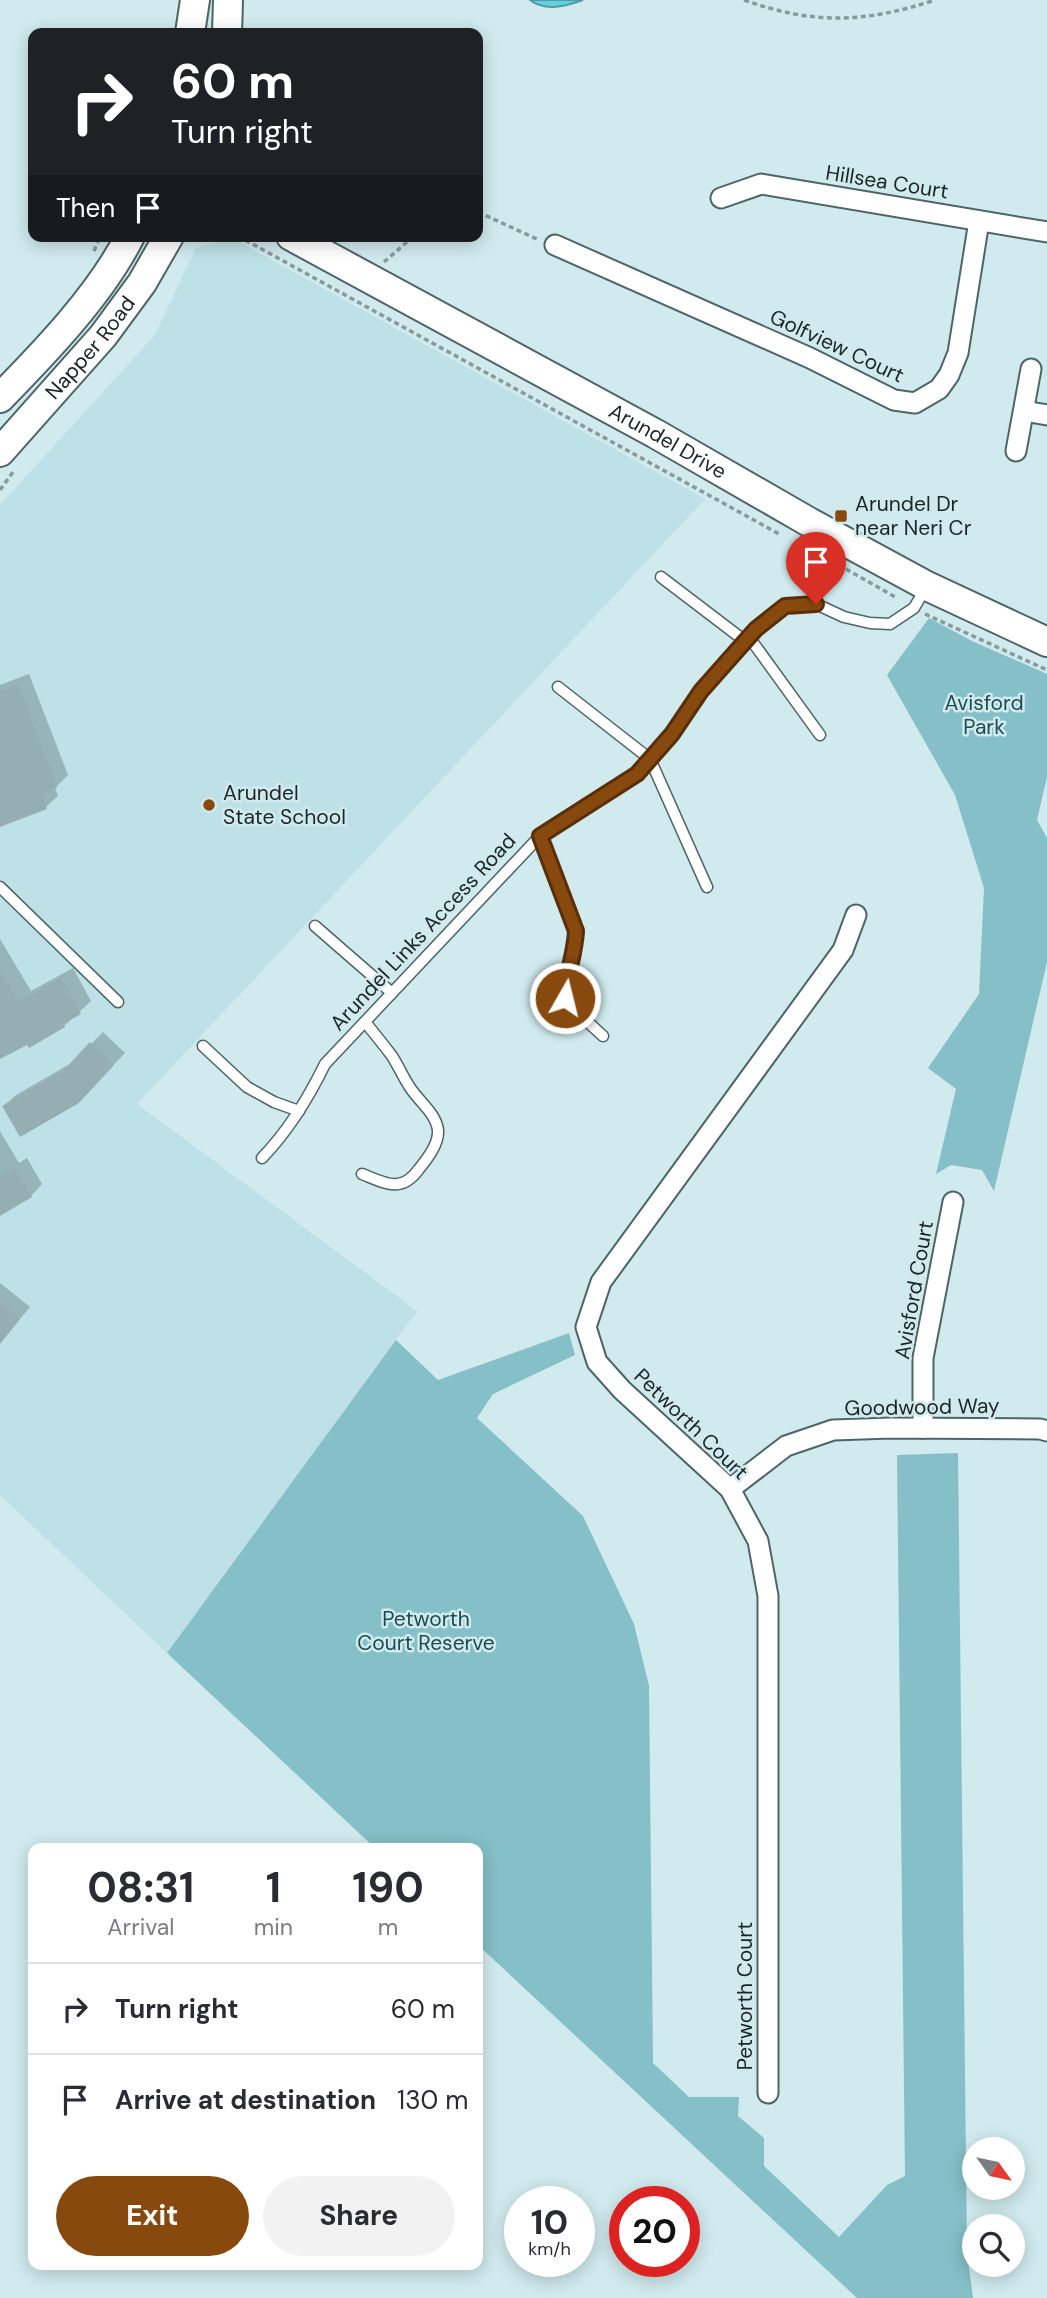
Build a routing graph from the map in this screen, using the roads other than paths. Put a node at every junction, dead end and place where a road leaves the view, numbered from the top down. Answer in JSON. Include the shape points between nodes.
{"nodes":[{"id":1,"x":195,"y":0,"type":"edge"},
{"id":2,"x":228,"y":0,"type":"edge"},
{"id":3,"x":191,"y":28,"type":"edge"},
{"id":4,"x":227,"y":28,"type":"edge"},
{"id":5,"x":721,"y":198,"type":"dead end"},
{"id":6,"x":979,"y":221,"type":"junction"},
{"id":7,"x":1047,"y":232,"type":"edge"},
{"id":8,"x":126,"y":242,"type":"edge"},
{"id":9,"x":166,"y":242,"type":"edge"},
{"id":10,"x":302,"y":242,"type":"edge"},
{"id":11,"x":555,"y":245,"type":"road end"},
{"id":12,"x":1031,"y":369,"type":"dead end"},
{"id":13,"x":0,"y":398,"type":"edge"},
{"id":14,"x":1024,"y":411,"type":"junction"},
{"id":15,"x":1047,"y":415,"type":"edge"},
{"id":16,"x":1016,"y":451,"type":"dead end"},
{"id":17,"x":0,"y":452,"type":"edge"},
{"id":18,"x":661,"y":577,"type":"dead end"},
{"id":19,"x":921,"y":597,"type":"junction"},
{"id":20,"x":747,"y":639,"type":"junction"},
{"id":21,"x":1047,"y":642,"type":"edge"},
{"id":22,"x":558,"y":687,"type":"dead end"},
{"id":23,"x":820,"y":735,"type":"dead end"},
{"id":24,"x":650,"y":759,"type":"junction"},
{"id":25,"x":540,"y":836,"type":"junction"},
{"id":26,"x":0,"y":887,"type":"edge"},
{"id":27,"x":707,"y":887,"type":"dead end"},
{"id":28,"x":856,"y":915,"type":"dead end"},
{"id":29,"x":315,"y":926,"type":"dead end"},
{"id":30,"x":392,"y":993,"type":"junction"},
{"id":31,"x":118,"y":1002,"type":"dead end"},
{"id":32,"x":365,"y":1021,"type":"junction"},
{"id":33,"x":603,"y":1036,"type":"dead end"},
{"id":34,"x":203,"y":1046,"type":"dead end"},
{"id":35,"x":299,"y":1111,"type":"junction"},
{"id":36,"x":262,"y":1158,"type":"dead end"},
{"id":37,"x":362,"y":1174,"type":"dead end"},
{"id":38,"x":953,"y":1202,"type":"dead end"},
{"id":39,"x":923,"y":1428,"type":"junction"},
{"id":40,"x":1047,"y":1431,"type":"edge"},
{"id":41,"x":730,"y":1489,"type":"junction"},
{"id":42,"x":768,"y":2093,"type":"dead end"}],
"edges":[{"from":1,"to":3,"type":"main road"},
{"from":2,"to":4,"type":"main road"},
{"from":5,"to":6,"type":"street","name":"Hillsea Court","via":[[761,184]]},
{"from":6,"to":7,"type":"street","name":"Hillsea Court"},
{"from":6,"to":11,"type":"street","name":"Golfview Court","via":[[958,353],[939,389],[915,403],[894,400]]},
{"from":8,"to":13,"type":"main road","name":"Napper Road","via":[[100,284]]},
{"from":9,"to":17,"type":"main road","name":"Napper Road","via":[[103,336]]},
{"from":10,"to":19,"type":"main road","name":"Arundel Drive","via":[[808,522]]},
{"from":12,"to":14,"type":"street"},
{"from":14,"to":15,"type":"street"},
{"from":14,"to":16,"type":"street"},
{"from":18,"to":20,"type":"lane"},
{"from":19,"to":20,"type":"lane","name":"Arundel Links Access Road","via":[[890,624],[844,617],[816,604],[785,606]]},
{"from":19,"to":21,"type":"main road","name":"Arundel Drive"},
{"from":20,"to":23,"type":"lane"},
{"from":20,"to":24,"type":"lane","name":"Arundel Links Access Road"},
{"from":22,"to":24,"type":"lane"},
{"from":24,"to":25,"type":"lane","name":"Arundel Links Access Road","via":[[637,774]]},
{"from":24,"to":27,"type":"lane"},
{"from":25,"to":30,"type":"lane","name":"Arundel Links Access Road"},
{"from":25,"to":33,"type":"lane","via":[[576,931],[565,998]]},
{"from":26,"to":31,"type":"lane"},
{"from":28,"to":41,"type":"street","name":"Petworth Court","via":[[843,950],[601,1283],[586,1327],[597,1362]]},
{"from":29,"to":30,"type":"lane"},
{"from":30,"to":32,"type":"lane","name":"Arundel Links Access Road"},
{"from":32,"to":35,"type":"lane","name":"Arundel Links Access Road","via":[[325,1064]]},
{"from":32,"to":37,"type":"lane","via":[[434,1118],[438,1132],[435,1145],[407,1182],[386,1184]]},
{"from":34,"to":35,"type":"lane","via":[[247,1087]]},
{"from":35,"to":36,"type":"lane","name":"Arundel Links Access Road"},
{"from":38,"to":39,"type":"street","name":"Avisford Court","via":[[923,1358]]},
{"from":39,"to":40,"type":"street","name":"Goodwood Way"},
{"from":39,"to":41,"type":"street","name":"Goodwood Way","via":[[833,1430],[786,1446]]},
{"from":41,"to":42,"type":"street","name":"Petworth Court","via":[[758,1541],[768,1596]]}]}
